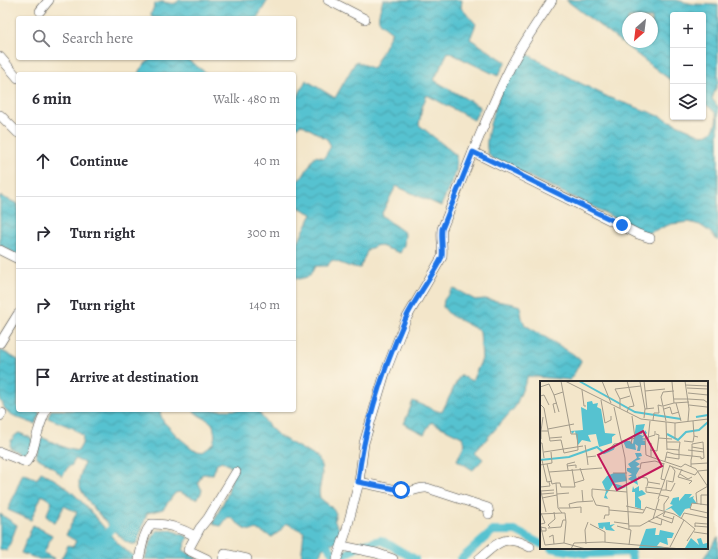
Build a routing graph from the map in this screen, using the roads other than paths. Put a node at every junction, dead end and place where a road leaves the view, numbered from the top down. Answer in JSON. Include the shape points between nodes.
{"nodes":[{"id":1,"x":48,"y":0,"type":"edge"},
{"id":2,"x":328,"y":0,"type":"edge"},
{"id":3,"x":552,"y":0,"type":"edge"},
{"id":4,"x":40,"y":11,"type":"dead end"},
{"id":5,"x":365,"y":19,"type":"dead end"},
{"id":6,"x":0,"y":57,"type":"edge"},
{"id":7,"x":16,"y":76,"type":"edge"},
{"id":8,"x":0,"y":115,"type":"edge"},
{"id":9,"x":16,"y":131,"type":"edge"},
{"id":10,"x":473,"y":152,"type":"junction"},
{"id":11,"x":650,"y":238,"type":"dead end"},
{"id":12,"x":0,"y":250,"type":"edge"},
{"id":13,"x":16,"y":258,"type":"edge"},
{"id":14,"x":16,"y":317,"type":"edge"},
{"id":15,"x":0,"y":343,"type":"edge"},
{"id":16,"x":45,"y":412,"type":"edge"},
{"id":17,"x":0,"y":452,"type":"edge"},
{"id":18,"x":236,"y":472,"type":"dead end"},
{"id":19,"x":358,"y":482,"type":"junction"},
{"id":20,"x":490,"y":514,"type":"dead end"},
{"id":21,"x":195,"y":536,"type":"junction"},
{"id":22,"x":342,"y":546,"type":"junction"},
{"id":23,"x":530,"y":546,"type":"dead end"},
{"id":24,"x":139,"y":559,"type":"edge"},
{"id":25,"x":207,"y":559,"type":"edge"},
{"id":26,"x":212,"y":559,"type":"edge"},
{"id":27,"x":216,"y":559,"type":"edge"},
{"id":28,"x":223,"y":559,"type":"edge"},
{"id":29,"x":247,"y":559,"type":"edge"},
{"id":30,"x":337,"y":559,"type":"edge"},
{"id":31,"x":393,"y":559,"type":"edge"},
{"id":32,"x":479,"y":559,"type":"edge"}],
"edges":[{"from":1,"to":4,"type":"street"},
{"from":2,"to":5,"type":"street"},
{"from":3,"to":10,"type":"street","via":[[511,67]]},
{"from":6,"to":7,"type":"street"},
{"from":8,"to":9,"type":"street"},
{"from":10,"to":11,"type":"street"},
{"from":10,"to":19,"type":"street","via":[[442,229],[442,257],[406,319],[385,372],[364,444]]},
{"from":12,"to":13,"type":"street"},
{"from":14,"to":15,"type":"street"},
{"from":16,"to":17,"type":"street","via":[[33,451],[26,462]]},
{"from":18,"to":21,"type":"street"},
{"from":19,"to":20,"type":"street","via":[[406,492],[421,487],[427,488],[488,508]]},
{"from":19,"to":22,"type":"street"},
{"from":21,"to":24,"type":"street","via":[[175,527],[151,524]]},
{"from":21,"to":25,"type":"street","via":[[188,550]]},
{"from":22,"to":30,"type":"street"},
{"from":22,"to":31,"type":"street"},
{"from":23,"to":32,"type":"street","via":[[516,540],[505,540],[493,546]]},
{"from":26,"to":27,"type":"street"},
{"from":28,"to":29,"type":"street","via":[[225,554]]}]}
